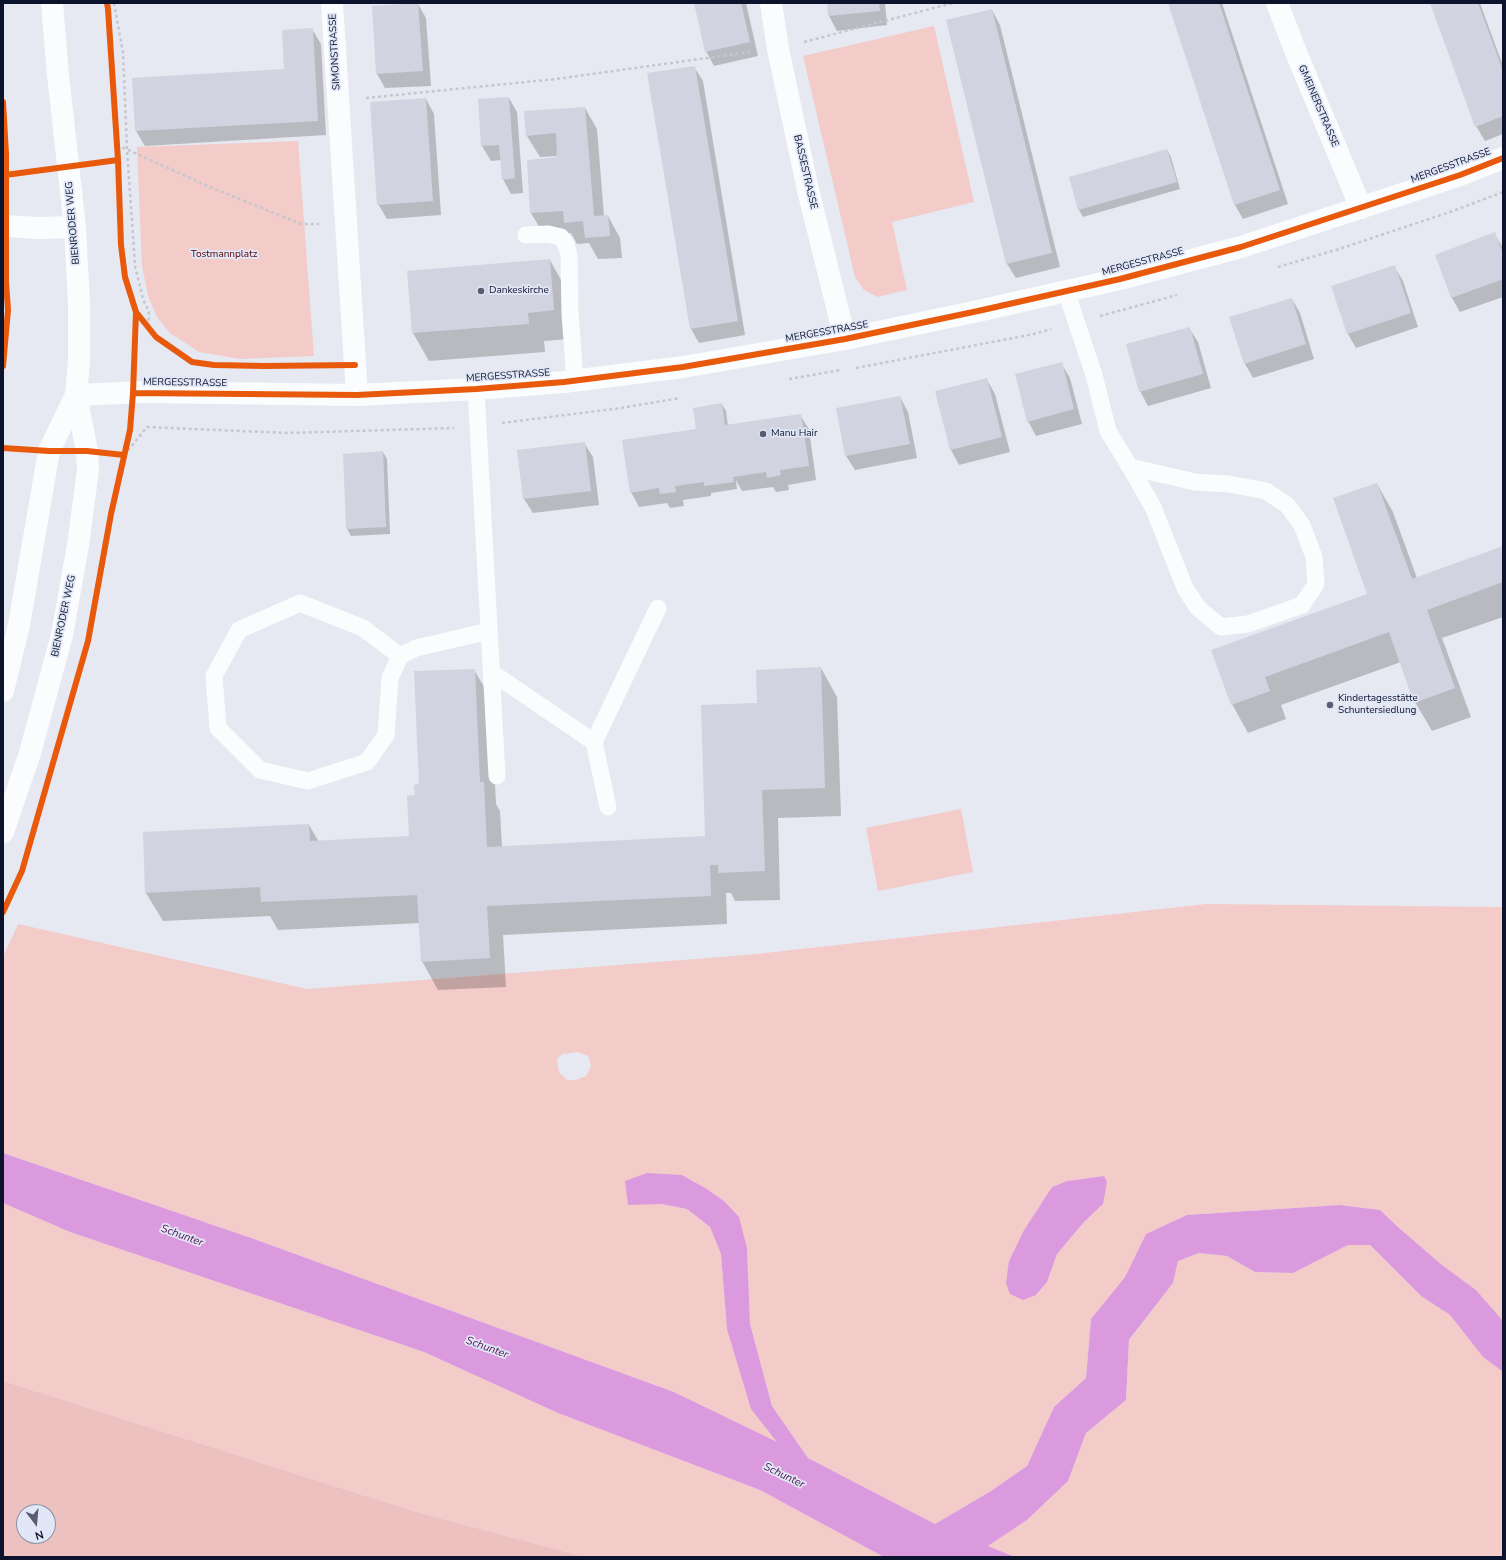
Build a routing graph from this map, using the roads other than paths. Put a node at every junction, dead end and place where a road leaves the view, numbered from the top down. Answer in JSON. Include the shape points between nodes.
{"nodes":[{"id":1,"x":52,"y":3,"type":"edge"},
{"id":2,"x":332,"y":3,"type":"edge"},
{"id":3,"x":771,"y":3,"type":"edge"},
{"id":4,"x":1277,"y":3,"type":"edge"},
{"id":5,"x":1503,"y":158,"type":"edge"},
{"id":6,"x":1361,"y":208,"type":"junction"},
{"id":7,"x":3,"y":226,"type":"edge"},
{"id":8,"x":75,"y":227,"type":"junction"},
{"id":9,"x":526,"y":235,"type":"dead end"},
{"id":10,"x":1066,"y":291,"type":"junction"},
{"id":11,"x":845,"y":339,"type":"junction"},
{"id":12,"x":575,"y":380,"type":"junction"},
{"id":13,"x":476,"y":389,"type":"junction"},
{"id":14,"x":76,"y":395,"type":"junction"},
{"id":15,"x":357,"y":395,"type":"junction"},
{"id":16,"x":1130,"y":467,"type":"junction"},
{"id":17,"x":658,"y":608,"type":"dead end"},
{"id":18,"x":489,"y":631,"type":"junction"},
{"id":19,"x":400,"y":656,"type":"junction"},
{"id":20,"x":492,"y":672,"type":"junction"},
{"id":21,"x":3,"y":691,"type":"edge"},
{"id":22,"x":594,"y":742,"type":"junction"},
{"id":23,"x":497,"y":776,"type":"dead end"},
{"id":24,"x":608,"y":807,"type":"dead end"},
{"id":25,"x":3,"y":832,"type":"edge"}],
"edges":[{"from":1,"to":8,"type":"street","name":"BIENRODER WEG"},
{"from":2,"to":15,"type":"street","name":"SIMONSTRASSE"},
{"from":3,"to":11,"type":"street","name":"BASSESTRASSE","via":[[778,49],[808,190]]},
{"from":4,"to":6,"type":"street","name":"GMEINERSTRASSE"},
{"from":5,"to":6,"type":"street","name":"MERGESSTRASSE"},
{"from":6,"to":10,"type":"street","name":"MERGESSTRASSE","via":[[1241,247]]},
{"from":7,"to":8,"type":"street"},
{"from":8,"to":14,"type":"street","name":"BIENRODER WEG","via":[[79,304]]},
{"from":9,"to":12,"type":"lane","via":[[548,234],[561,237],[566,245],[569,255]]},
{"from":10,"to":11,"type":"street","name":"MERGESSTRASSE"},
{"from":10,"to":16,"type":"lane","via":[[1094,375],[1108,431]]},
{"from":11,"to":12,"type":"street","name":"MERGESSTRASSE","via":[[683,367]]},
{"from":12,"to":13,"type":"street","name":"MERGESSTRASSE"},
{"from":13,"to":15,"type":"street","name":"MERGESSTRASSE"},
{"from":13,"to":18,"type":"lane"},
{"from":14,"to":15,"type":"street","name":"MERGESSTRASSE","via":[[147,392]]},
{"from":14,"to":21,"type":"street","name":"BIENRODER WEG","via":[[49,451],[19,625]]},
{"from":14,"to":25,"type":"street","name":"BIENRODER WEG","via":[[87,451],[88,470],[78,545],[62,635],[30,753]]},
{"from":16,"to":16,"type":"lane","via":[[1194,482],[1229,484],[1266,491],[1288,505],[1302,525],[1314,557],[1316,584],[1302,605],[1248,624],[1221,627],[1198,608],[1185,588],[1153,508]]},
{"from":17,"to":22,"type":"lane"},
{"from":18,"to":19,"type":"lane","via":[[416,648]]},
{"from":18,"to":20,"type":"lane"},
{"from":19,"to":19,"type":"lane","via":[[390,678],[386,735],[367,762],[308,782],[260,770],[218,728],[214,676],[239,630],[300,603],[363,628]]},
{"from":20,"to":22,"type":"lane"},
{"from":20,"to":23,"type":"lane"},
{"from":22,"to":24,"type":"lane"}]}
